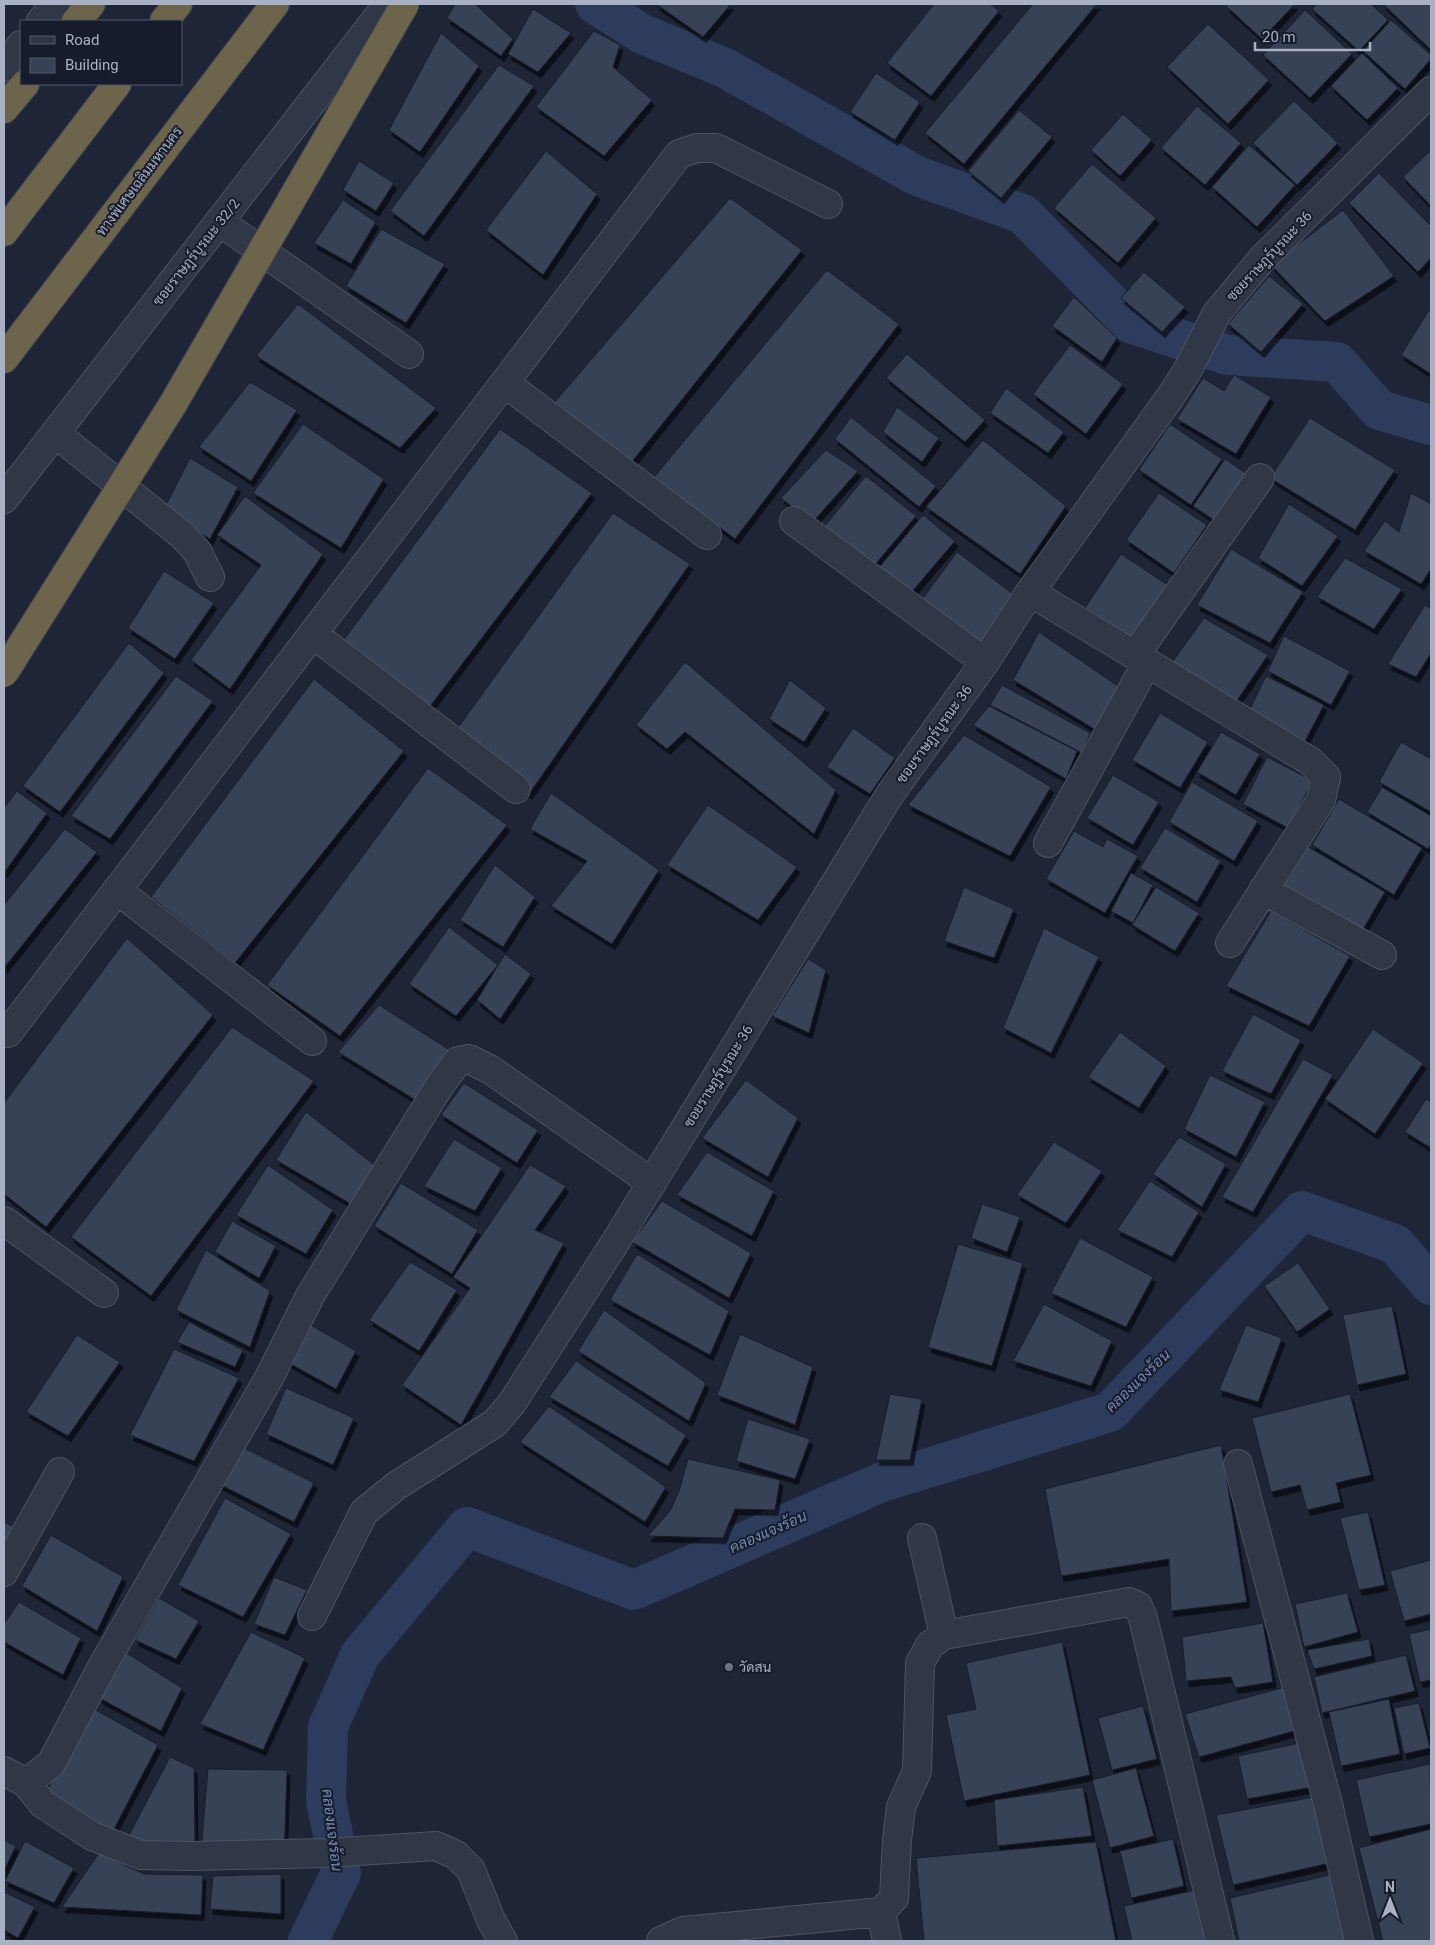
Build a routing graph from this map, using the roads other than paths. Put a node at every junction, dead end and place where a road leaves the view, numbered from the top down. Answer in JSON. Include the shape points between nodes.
{"nodes":[{"id":1,"x":55,"y":4,"type":"edge"},
{"id":2,"x":91,"y":4,"type":"edge"},
{"id":3,"x":178,"y":4,"type":"edge"},
{"id":4,"x":274,"y":4,"type":"edge"},
{"id":5,"x":388,"y":4,"type":"edge"},
{"id":6,"x":405,"y":4,"type":"edge"},
{"id":7,"x":42,"y":20,"type":"edge"},
{"id":8,"x":77,"y":20,"type":"edge"},
{"id":9,"x":165,"y":20,"type":"edge"},
{"id":10,"x":20,"y":46,"type":"edge"},
{"id":11,"x":4,"y":67,"type":"edge"},
{"id":12,"x":24,"y":85,"type":"edge"},
{"id":13,"x":116,"y":85,"type":"edge"},
{"id":14,"x":1431,"y":91,"type":"edge"},
{"id":15,"x":4,"y":109,"type":"edge"},
{"id":16,"x":828,"y":204,"type":"dead end"},
{"id":17,"x":220,"y":222,"type":"junction"},
{"id":18,"x":4,"y":232,"type":"edge"},
{"id":19,"x":408,"y":354,"type":"dead end"},
{"id":20,"x":4,"y":359,"type":"edge"},
{"id":21,"x":505,"y":383,"type":"junction"},
{"id":22,"x":55,"y":433,"type":"junction"},
{"id":23,"x":1260,"y":478,"type":"dead end"},
{"id":24,"x":4,"y":499,"type":"edge"},
{"id":25,"x":794,"y":521,"type":"dead end"},
{"id":26,"x":707,"y":535,"type":"dead end"},
{"id":27,"x":210,"y":577,"type":"dead end"},
{"id":28,"x":1030,"y":592,"type":"junction"},
{"id":29,"x":313,"y":634,"type":"junction"},
{"id":30,"x":1141,"y":659,"type":"junction"},
{"id":31,"x":985,"y":662,"type":"junction"},
{"id":32,"x":4,"y":673,"type":"edge"},
{"id":33,"x":516,"y":789,"type":"dead end"},
{"id":34,"x":1048,"y":843,"type":"dead end"},
{"id":35,"x":117,"y":890,"type":"junction"},
{"id":36,"x":1263,"y":890,"type":"junction"},
{"id":37,"x":1230,"y":943,"type":"dead end"},
{"id":38,"x":1382,"y":955,"type":"dead end"},
{"id":39,"x":5,"y":1034,"type":"edge"},
{"id":40,"x":312,"y":1041,"type":"dead end"},
{"id":41,"x":652,"y":1182,"type":"junction"},
{"id":42,"x":4,"y":1221,"type":"edge"},
{"id":43,"x":104,"y":1293,"type":"dead end"},
{"id":44,"x":1238,"y":1464,"type":"dead end"},
{"id":45,"x":60,"y":1472,"type":"dead end"},
{"id":46,"x":922,"y":1538,"type":"dead end"},
{"id":47,"x":4,"y":1572,"type":"edge"},
{"id":48,"x":312,"y":1616,"type":"dead end"},
{"id":49,"x":944,"y":1635,"type":"junction"},
{"id":50,"x":15,"y":1777,"type":"edge"},
{"id":51,"x":881,"y":1912,"type":"junction"},
{"id":52,"x":503,"y":1941,"type":"edge"},
{"id":53,"x":660,"y":1941,"type":"edge"},
{"id":54,"x":887,"y":1941,"type":"edge"},
{"id":55,"x":1220,"y":1941,"type":"edge"},
{"id":56,"x":1360,"y":1941,"type":"edge"}],
"edges":[{"from":1,"to":7,"type":"street"},
{"from":2,"to":8,"type":"highway"},
{"from":3,"to":9,"type":"highway"},
{"from":4,"to":20,"type":"highway","name":"ทางพิเศษเฉลิมมหานคร"},
{"from":5,"to":17,"type":"street","name":"ซอยราษฎร์บูรณะ 32/2"},
{"from":6,"to":32,"type":"highway","bridge":true,"via":[[172,404]]},
{"from":10,"to":11,"type":"street"},
{"from":12,"to":15,"type":"highway"},
{"from":13,"to":18,"type":"highway"},
{"from":14,"to":28,"type":"street","name":"ซอยราษฎร์บูรณะ 36","via":[[1262,259],[1216,313],[1187,372]]},
{"from":16,"to":21,"type":"street","via":[[716,148],[697,148],[679,154]]},
{"from":17,"to":19,"type":"street"},
{"from":17,"to":22,"type":"street","name":"ซอยราษฎร์บูรณะ 32/2"},
{"from":21,"to":26,"type":"street"},
{"from":21,"to":29,"type":"street"},
{"from":22,"to":24,"type":"street","name":"ซอยราษฎร์บูรณะ 32/2"},
{"from":22,"to":27,"type":"street","via":[[182,535],[197,551]]},
{"from":23,"to":30,"type":"street"},
{"from":25,"to":31,"type":"street"},
{"from":28,"to":30,"type":"street"},
{"from":28,"to":31,"type":"street","name":"ซอยราษฎร์บูรณะ 36"},
{"from":29,"to":33,"type":"street"},
{"from":29,"to":35,"type":"street"},
{"from":30,"to":34,"type":"street"},
{"from":30,"to":36,"type":"street","via":[[1310,762],[1326,777],[1321,800]]},
{"from":31,"to":41,"type":"street","name":"ซอยราษฎร์บูรณะ 36","via":[[890,794]]},
{"from":35,"to":39,"type":"street"},
{"from":35,"to":40,"type":"street"},
{"from":36,"to":37,"type":"street"},
{"from":36,"to":38,"type":"street"},
{"from":41,"to":48,"type":"street","name":"ซอยราษฎร์บูรณะ 36","via":[[512,1403],[496,1423],[396,1486],[364,1512]]},
{"from":41,"to":50,"type":"street","via":[[491,1070],[469,1059],[458,1061],[310,1296],[269,1378],[103,1665],[51,1764]]},
{"from":42,"to":43,"type":"street"},
{"from":44,"to":56,"type":"street","via":[[1328,1804]]},
{"from":45,"to":47,"type":"street"},
{"from":46,"to":49,"type":"street"},
{"from":49,"to":51,"type":"street","via":[[930,1645],[920,1663],[917,1771],[901,1807],[894,1898]]},
{"from":49,"to":55,"type":"street","via":[[1129,1602],[1138,1606]]},
{"from":50,"to":52,"type":"street","via":[[43,1804],[92,1836],[141,1855],[326,1853],[436,1846],[456,1855],[471,1870]]},
{"from":51,"to":53,"type":"street","via":[[683,1931]]},
{"from":51,"to":54,"type":"street"}]}
